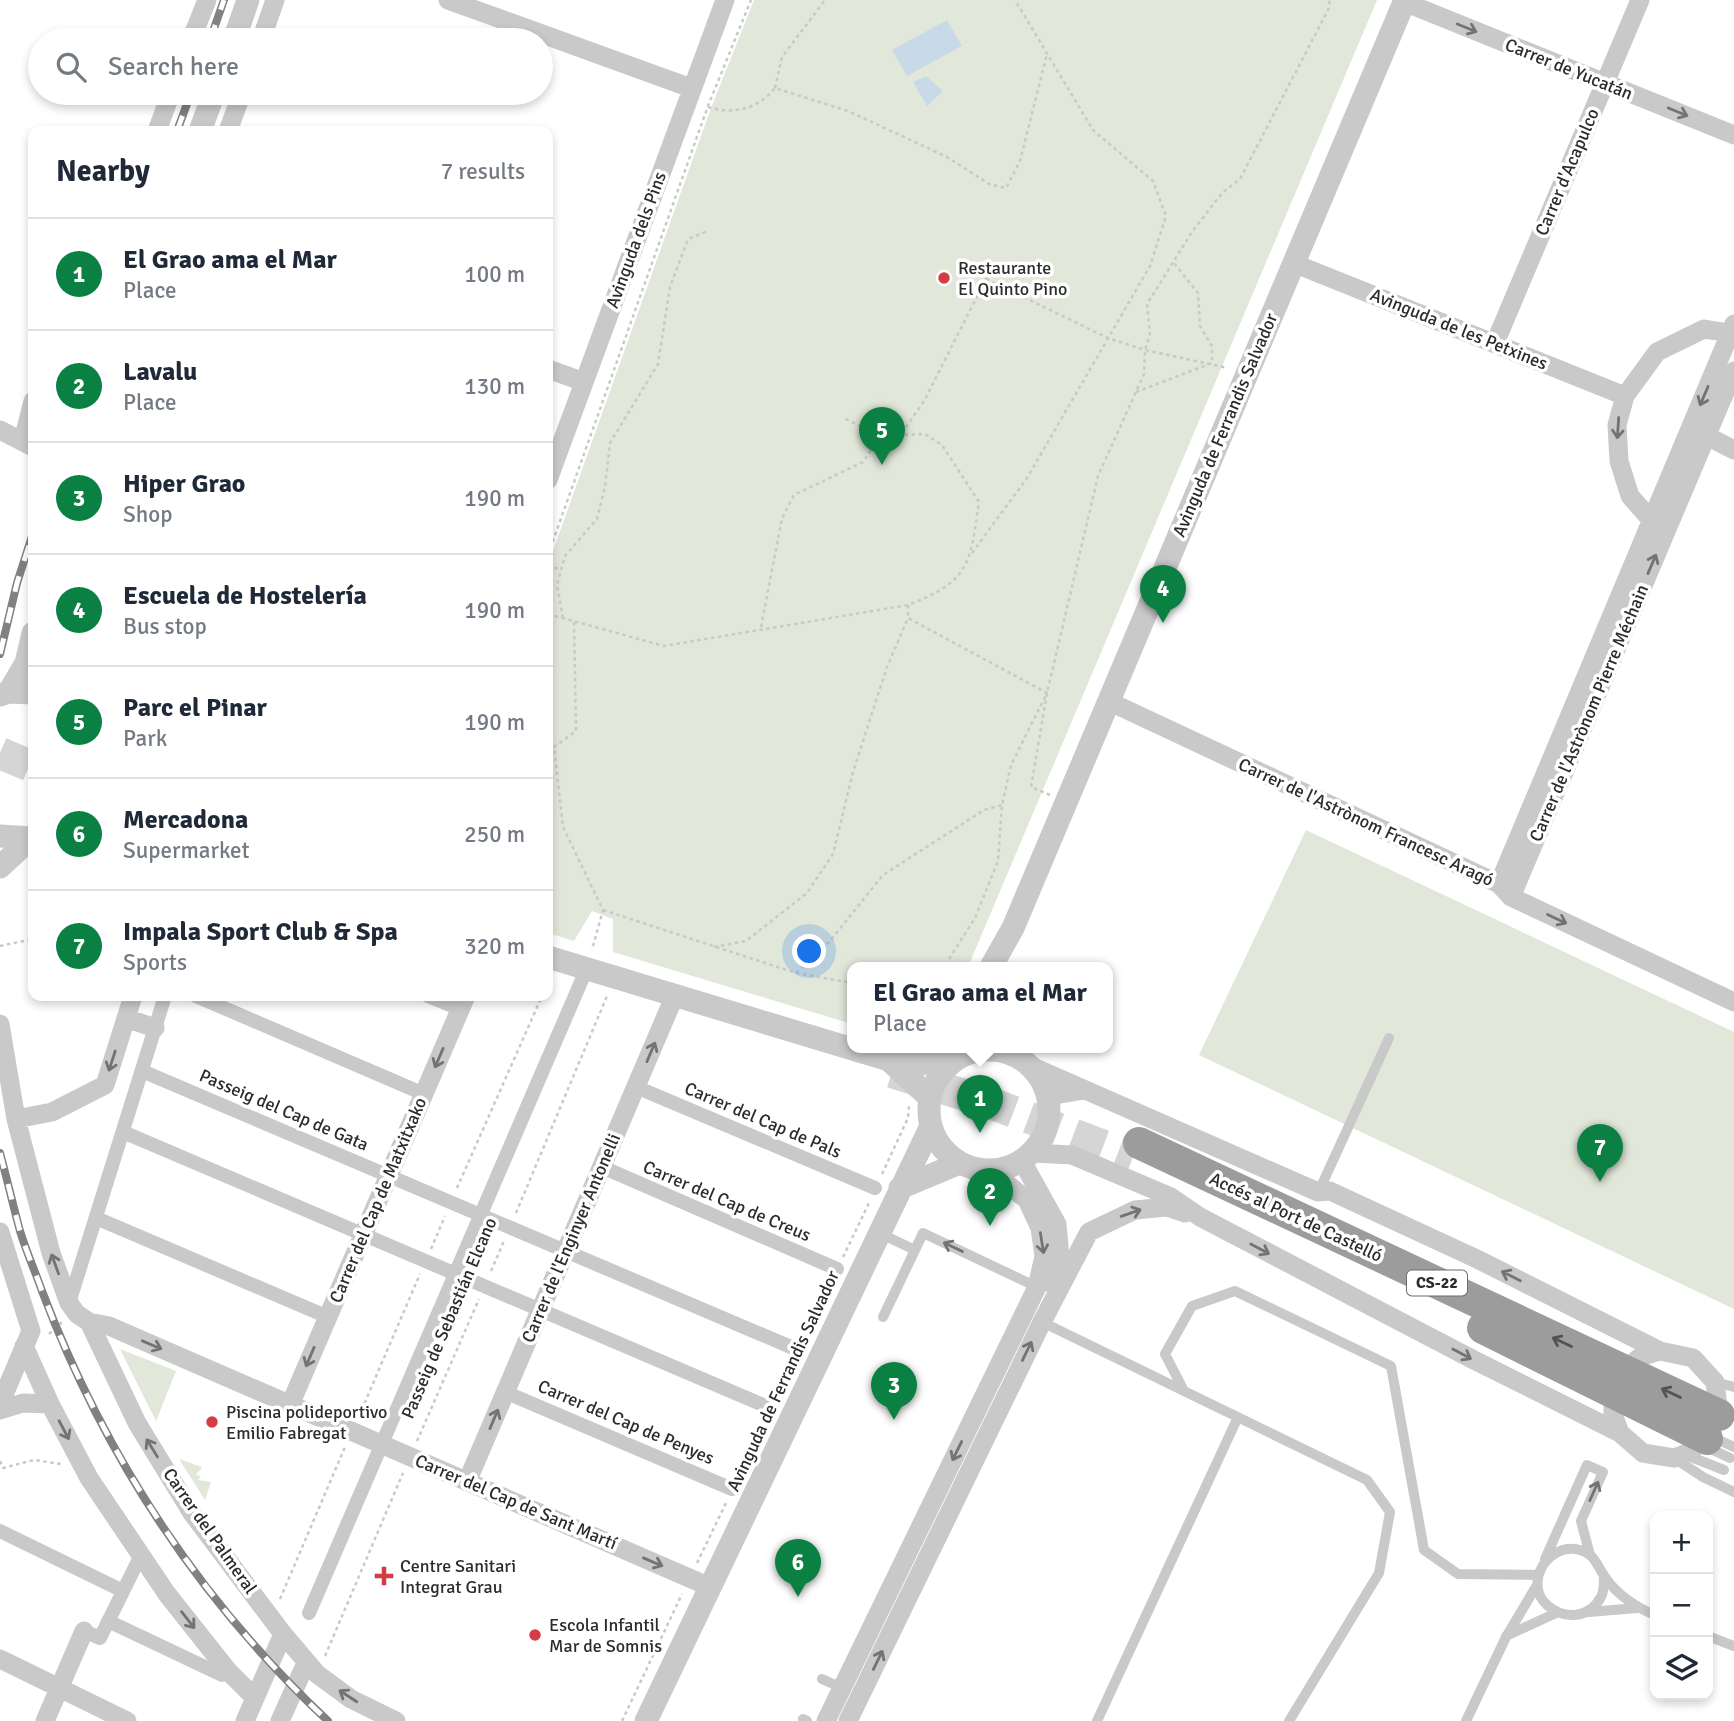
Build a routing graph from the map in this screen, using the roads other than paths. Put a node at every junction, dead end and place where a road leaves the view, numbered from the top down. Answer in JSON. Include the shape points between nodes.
{"nodes":[{"id":1,"x":207,"y":0,"type":"edge"},
{"id":2,"x":248,"y":0,"type":"edge"},
{"id":3,"x":275,"y":0,"type":"edge"},
{"id":4,"x":448,"y":0,"type":"edge"},
{"id":5,"x":725,"y":0,"type":"edge"},
{"id":6,"x":1640,"y":0,"type":"edge"},
{"id":7,"x":1404,"y":1,"type":"edge"},
{"id":8,"x":196,"y":28,"type":"edge"},
{"id":9,"x":238,"y":28,"type":"edge"},
{"id":10,"x":265,"y":28,"type":"edge"},
{"id":11,"x":525,"y":28,"type":"edge"},
{"id":12,"x":553,"y":38,"type":"edge"},
{"id":13,"x":1605,"y":83,"type":"junction"},
{"id":14,"x":691,"y":88,"type":"junction"},
{"id":15,"x":167,"y":105,"type":"edge"},
{"id":16,"x":210,"y":105,"type":"edge"},
{"id":17,"x":238,"y":105,"type":"edge"},
{"id":18,"x":159,"y":126,"type":"edge"},
{"id":19,"x":202,"y":126,"type":"edge"},
{"id":20,"x":230,"y":126,"type":"edge"},
{"id":21,"x":1734,"y":135,"type":"edge"},
{"id":22,"x":1293,"y":263,"type":"junction"},
{"id":23,"x":1733,"y":331,"type":"edge"},
{"id":24,"x":1495,"y":344,"type":"junction"},
{"id":25,"x":553,"y":371,"type":"edge"},
{"id":26,"x":1734,"y":371,"type":"edge"},
{"id":27,"x":584,"y":382,"type":"junction"},
{"id":28,"x":1625,"y":396,"type":"junction"},
{"id":29,"x":0,"y":430,"type":"edge"},
{"id":30,"x":1707,"y":436,"type":"junction"},
{"id":31,"x":28,"y":443,"type":"edge"},
{"id":32,"x":1734,"y":450,"type":"edge"},
{"id":33,"x":553,"y":466,"type":"edge"},
{"id":34,"x":1659,"y":525,"type":"junction"},
{"id":35,"x":28,"y":654,"type":"edge"},
{"id":36,"x":28,"y":693,"type":"edge"},
{"id":37,"x":5,"y":694,"type":"edge"},
{"id":38,"x":1108,"y":701,"type":"junction"},
{"id":39,"x":0,"y":836,"type":"edge"},
{"id":40,"x":28,"y":838,"type":"edge"},
{"id":41,"x":28,"y":842,"type":"edge"},
{"id":42,"x":0,"y":867,"type":"edge"},
{"id":43,"x":1505,"y":891,"type":"junction"},
{"id":44,"x":1013,"y":928,"type":"junction"},
{"id":45,"x":553,"y":958,"type":"edge"},
{"id":46,"x":994,"y":962,"type":"edge"},
{"id":47,"x":1004,"y":962,"type":"edge"},
{"id":48,"x":587,"y":968,"type":"junction"},
{"id":49,"x":675,"y":995,"type":"junction"},
{"id":50,"x":132,"y":1001,"type":"edge"},
{"id":51,"x":163,"y":1001,"type":"edge"},
{"id":52,"x":208,"y":1001,"type":"edge"},
{"id":53,"x":1734,"y":1002,"type":"edge"},
{"id":54,"x":463,"y":1003,"type":"edge"},
{"id":55,"x":126,"y":1018,"type":"junction"},
{"id":56,"x":0,"y":1024,"type":"edge"},
{"id":57,"x":155,"y":1028,"type":"junction"},
{"id":58,"x":1389,"y":1038,"type":"dead end"},
{"id":59,"x":847,"y":1047,"type":"edge"},
{"id":60,"x":866,"y":1053,"type":"edge"},
{"id":61,"x":965,"y":1053,"type":"edge"},
{"id":62,"x":1012,"y":1053,"type":"edge"},
{"id":63,"x":889,"y":1060,"type":"junction"},
{"id":64,"x":949,"y":1065,"type":"junction"},
{"id":65,"x":1033,"y":1067,"type":"junction"},
{"id":66,"x":142,"y":1070,"type":"junction"},
{"id":67,"x":636,"y":1087,"type":"junction"},
{"id":68,"x":1085,"y":1090,"type":"junction"},
{"id":69,"x":424,"y":1094,"type":"junction"},
{"id":70,"x":1049,"y":1096,"type":"junction"},
{"id":71,"x":920,"y":1098,"type":"junction"},
{"id":72,"x":16,"y":1119,"type":"junction"},
{"id":73,"x":931,"y":1126,"type":"junction"},
{"id":74,"x":122,"y":1132,"type":"junction"},
{"id":75,"x":1136,"y":1150,"type":"tunnel mouth"},
{"id":76,"x":1028,"y":1157,"type":"junction"},
{"id":77,"x":960,"y":1163,"type":"junction"},
{"id":78,"x":602,"y":1167,"type":"junction"},
{"id":79,"x":991,"y":1171,"type":"junction"},
{"id":80,"x":388,"y":1175,"type":"junction"},
{"id":81,"x":875,"y":1188,"type":"road end"},
{"id":82,"x":900,"y":1188,"type":"junction"},
{"id":83,"x":1318,"y":1192,"type":"junction"},
{"id":84,"x":480,"y":1215,"type":"junction"},
{"id":85,"x":1200,"y":1217,"type":"junction"},
{"id":86,"x":96,"y":1218,"type":"junction"},
{"id":87,"x":0,"y":1232,"type":"edge"},
{"id":88,"x":879,"y":1233,"type":"junction"},
{"id":89,"x":363,"y":1235,"type":"junction"},
{"id":90,"x":915,"y":1250,"type":"junction"},
{"id":91,"x":566,"y":1251,"type":"junction"},
{"id":92,"x":837,"y":1269,"type":"road end"},
{"id":93,"x":455,"y":1274,"type":"junction"},
{"id":94,"x":1037,"y":1287,"type":"junction"},
{"id":95,"x":540,"y":1310,"type":"junction"},
{"id":96,"x":78,"y":1313,"type":"junction"},
{"id":97,"x":328,"y":1317,"type":"junction"},
{"id":98,"x":883,"y":1317,"type":"dead end"},
{"id":99,"x":1043,"y":1319,"type":"junction"},
{"id":100,"x":28,"y":1338,"type":"junction"},
{"id":101,"x":798,"y":1350,"type":"road end"},
{"id":102,"x":1660,"y":1351,"type":"junction"},
{"id":103,"x":1619,"y":1382,"type":"junction"},
{"id":104,"x":1725,"y":1385,"type":"edge"},
{"id":105,"x":1185,"y":1391,"type":"junction"},
{"id":106,"x":505,"y":1392,"type":"junction"},
{"id":107,"x":0,"y":1404,"type":"edge"},
{"id":108,"x":50,"y":1404,"type":"junction"},
{"id":109,"x":290,"y":1405,"type":"junction"},
{"id":110,"x":771,"y":1408,"type":"road end"},
{"id":111,"x":0,"y":1410,"type":"edge"},
{"id":112,"x":1238,"y":1417,"type":"junction"},
{"id":113,"x":1620,"y":1433,"type":"junction"},
{"id":114,"x":1714,"y":1436,"type":"edge"},
{"id":115,"x":381,"y":1444,"type":"junction"},
{"id":116,"x":1724,"y":1470,"type":"dead end"},
{"id":117,"x":467,"y":1482,"type":"junction"},
{"id":118,"x":732,"y":1489,"type":"road end"},
{"id":119,"x":1734,"y":1492,"type":"edge"},
{"id":120,"x":0,"y":1531,"type":"edge"},
{"id":121,"x":141,"y":1555,"type":"junction"},
{"id":122,"x":1590,"y":1555,"type":"junction"},
{"id":123,"x":1543,"y":1564,"type":"junction"},
{"id":124,"x":1604,"y":1576,"type":"junction"},
{"id":125,"x":1538,"y":1580,"type":"junction"},
{"id":126,"x":700,"y":1582,"type":"junction"},
{"id":127,"x":123,"y":1591,"type":"junction"},
{"id":128,"x":1637,"y":1608,"type":"junction"},
{"id":129,"x":1589,"y":1612,"type":"junction"},
{"id":130,"x":309,"y":1613,"type":"dead end"},
{"id":131,"x":1556,"y":1613,"type":"junction"},
{"id":132,"x":1650,"y":1613,"type":"edge"},
{"id":133,"x":108,"y":1621,"type":"junction"},
{"id":134,"x":278,"y":1626,"type":"junction"},
{"id":135,"x":84,"y":1631,"type":"joint"},
{"id":136,"x":1506,"y":1637,"type":"junction"},
{"id":137,"x":1711,"y":1637,"type":"edge"},
{"id":138,"x":1734,"y":1646,"type":"edge"},
{"id":139,"x":0,"y":1659,"type":"edge"},
{"id":140,"x":311,"y":1668,"type":"junction"},
{"id":141,"x":222,"y":1675,"type":"dead end"},
{"id":142,"x":822,"y":1679,"type":"dead end"},
{"id":143,"x":59,"y":1688,"type":"junction"},
{"id":144,"x":842,"y":1688,"type":"junction"},
{"id":145,"x":250,"y":1714,"type":"edge"},
{"id":146,"x":284,"y":1719,"type":"edge"},
{"id":147,"x":46,"y":1721,"type":"edge"},
{"id":148,"x":127,"y":1721,"type":"edge"},
{"id":149,"x":396,"y":1721,"type":"edge"},
{"id":150,"x":646,"y":1721,"type":"edge"},
{"id":151,"x":827,"y":1721,"type":"edge"},
{"id":152,"x":848,"y":1721,"type":"edge"},
{"id":153,"x":1097,"y":1721,"type":"edge"},
{"id":154,"x":1289,"y":1721,"type":"edge"},
{"id":155,"x":1466,"y":1721,"type":"edge"}],
"edges":[{"from":1,"to":8,"type":"street"},
{"from":2,"to":9,"type":"street"},
{"from":3,"to":10,"type":"street"},
{"from":4,"to":11,"type":"street"},
{"from":5,"to":14,"type":"street","name":"Avinguda dels Pins"},
{"from":6,"to":13,"type":"street","name":"Carrer d'Acapulco"},
{"from":7,"to":13,"type":"street","name":"Carrer de Yucatán","one_way":true},
{"from":7,"to":22,"type":"street","name":"Avinguda de Ferrandis Salvador"},
{"from":12,"to":14,"type":"street"},
{"from":13,"to":21,"type":"street","name":"Carrer de Yucatán","one_way":true},
{"from":13,"to":24,"type":"street","name":"Carrer d'Acapulco"},
{"from":14,"to":27,"type":"street","name":"Avinguda dels Pins"},
{"from":15,"to":18,"type":"street"},
{"from":16,"to":19,"type":"street"},
{"from":17,"to":20,"type":"street"},
{"from":22,"to":24,"type":"street","name":"Avinguda de les Petxines"},
{"from":22,"to":38,"type":"street","name":"Avinguda de Ferrandis Salvador"},
{"from":23,"to":28,"type":"street","via":[[1704,329],[1657,352]]},
{"from":23,"to":34,"type":"street","name":"Carrer de l'Astrònom Pierre Méchain","one_way":true},
{"from":24,"to":28,"type":"street","name":"Avinguda de les Petxines"},
{"from":25,"to":27,"type":"street"},
{"from":26,"to":30,"type":"street","name":"Carrer de l'Astrònom Pierre Méchain"},
{"from":27,"to":33,"type":"street","name":"Avinguda dels Pins"},
{"from":28,"to":34,"type":"street","one_way":true,"via":[[1617,425],[1619,461],[1630,496]]},
{"from":29,"to":31,"type":"street"},
{"from":30,"to":32,"type":"street"},
{"from":30,"to":34,"type":"street","name":"Carrer de l'Astrònom Pierre Méchain"},
{"from":34,"to":43,"type":"street","name":"Carrer de l'Astrònom Pierre Méchain"},
{"from":35,"to":37,"type":"street"},
{"from":36,"to":37,"type":"street"},
{"from":38,"to":43,"type":"street","name":"Carrer de l'Astrònom Francesc Aragó"},
{"from":38,"to":44,"type":"street","name":"Avinguda de Ferrandis Salvador"},
{"from":39,"to":40,"type":"street"},
{"from":41,"to":42,"type":"street"},
{"from":43,"to":53,"type":"street","name":"Carrer de l'Astrònom Francesc Aragó","one_way":true},
{"from":44,"to":46,"type":"street","name":"Avinguda de Ferrandis Salvador"},
{"from":44,"to":47,"type":"street","name":"Avinguda de Ferrandis Salvador"},
{"from":45,"to":48,"type":"street"},
{"from":48,"to":49,"type":"street"},
{"from":48,"to":84,"type":"street","name":"Passeig de Sebastián Elcano"},
{"from":49,"to":59,"type":"street"},
{"from":67,"to":49,"type":"street","name":"Carrer de l'Enginyer Antonelli","one_way":true},
{"from":50,"to":55,"type":"street"},
{"from":51,"to":57,"type":"street"},
{"from":52,"to":69,"type":"street"},
{"from":54,"to":69,"type":"street","name":"Carrer del Cap de Matxitxako","one_way":true},
{"from":55,"to":57,"type":"street"},
{"from":55,"to":72,"type":"street","one_way":true,"via":[[105,1085],[52,1112]]},
{"from":56,"to":72,"type":"street","name":"Carrer del Palmeral"},
{"from":57,"to":66,"type":"street"},
{"from":58,"to":83,"type":"lane"},
{"from":60,"to":63,"type":"street"},
{"from":61,"to":64,"type":"street"},
{"from":62,"to":65,"type":"street"},
{"from":63,"to":64,"type":"street"},
{"from":63,"to":71,"type":"street"},
{"from":64,"to":71,"type":"street"},
{"from":65,"to":68,"type":"street"},
{"from":65,"to":70,"type":"street"},
{"from":66,"to":74,"type":"street"},
{"from":66,"to":80,"type":"street","name":"Passeig del Cap de Gata"},
{"from":67,"to":78,"type":"street","name":"Carrer de l'Enginyer Antonelli"},
{"from":67,"to":81,"type":"street","name":"Carrer del Cap de Pals"},
{"from":68,"to":70,"type":"street"},
{"from":68,"to":83,"type":"street"},
{"from":69,"to":80,"type":"street","name":"Carrer del Cap de Matxitxako"},
{"from":70,"to":76,"type":"street","via":[[1049,1127]]},
{"from":71,"to":73,"type":"street"},
{"from":96,"to":72,"type":"street","name":"Carrer del Palmeral","one_way":true,"via":[[51,1253]]},
{"from":73,"to":77,"type":"street","via":[[942,1147]]},
{"from":73,"to":82,"type":"street","name":"Avinguda de Ferrandis Salvador"},
{"from":74,"to":86,"type":"street"},
{"from":74,"to":89,"type":"street"},
{"from":75,"to":103,"type":"highway","name":"Accés al Port de Castelló","number":"CS-22","via":[[1244,1209]]},
{"from":76,"to":79,"type":"street"},
{"from":76,"to":85,"type":"street","via":[[1072,1155],[1171,1197]]},
{"from":76,"to":99,"type":"street","via":[[1056,1224],[1060,1257]]},
{"from":77,"to":79,"type":"street"},
{"from":77,"to":82,"type":"street"},
{"from":78,"to":91,"type":"street","name":"Carrer de l'Enginyer Antonelli"},
{"from":78,"to":92,"type":"street","name":"Carrer del Cap de Creus"},
{"from":79,"to":94,"type":"street","one_way":true,"via":[[1027,1200],[1040,1228],[1044,1256]]},
{"from":80,"to":84,"type":"street","name":"Passeig del Cap de Gata"},
{"from":80,"to":89,"type":"street","name":"Carrer del Cap de Matxitxako"},
{"from":82,"to":88,"type":"street","name":"Avinguda de Ferrandis Salvador"},
{"from":102,"to":83,"type":"street","one_way":true,"via":[[1330,1191]]},
{"from":84,"to":91,"type":"street","name":"Passeig del Cap de Gata"},
{"from":84,"to":93,"type":"street","name":"Passeig de Sebastián Elcano"},
{"from":99,"to":85,"type":"street","one_way":true,"via":[[1089,1232],[1135,1210],[1167,1207]]},
{"from":85,"to":113,"type":"street","one_way":true},
{"from":86,"to":96,"type":"street"},
{"from":86,"to":97,"type":"street"},
{"from":87,"to":100,"type":"street"},
{"from":88,"to":90,"type":"lane"},
{"from":88,"to":126,"type":"street","name":"Avinguda de Ferrandis Salvador"},
{"from":89,"to":93,"type":"street"},
{"from":89,"to":97,"type":"street","name":"Carrer del Cap de Matxitxako"},
{"from":94,"to":90,"type":"lane","one_way":true,"via":[[923,1233]]},
{"from":90,"to":98,"type":"lane"},
{"from":91,"to":95,"type":"street","name":"Carrer de l'Enginyer Antonelli"},
{"from":91,"to":101,"type":"street","name":"Passeig del Cap de Gata"},
{"from":93,"to":95,"type":"street"},
{"from":93,"to":115,"type":"street","name":"Passeig de Sebastián Elcano"},
{"from":94,"to":144,"type":"street","one_way":true},
{"from":95,"to":106,"type":"street","name":"Carrer de l'Enginyer Antonelli"},
{"from":95,"to":110,"type":"street"},
{"from":96,"to":109,"type":"street","name":"Carrer del Cap de Sant Martí","one_way":true},
{"from":134,"to":96,"type":"street","name":"Carrer del Palmeral","one_way":true,"via":[[192,1513]]},
{"from":97,"to":109,"type":"street","name":"Carrer del Cap de Matxitxako","one_way":true},
{"from":99,"to":105,"type":"lane"},
{"from":152,"to":99,"type":"street","one_way":true},
{"from":100,"to":107,"type":"street"},
{"from":100,"to":108,"type":"street"},
{"from":102,"to":103,"type":"street","via":[[1640,1357]]},
{"from":102,"to":104,"type":"street","via":[[1693,1358]]},
{"from":103,"to":113,"type":"street","via":[[1613,1414]]},
{"from":103,"to":114,"type":"highway","name":"Accés al Port de Castelló","number":"CS-22"},
{"from":104,"to":114,"type":"street"},
{"from":105,"to":112,"type":"lane"},
{"from":105,"to":125,"type":"lane","via":[[1165,1354],[1192,1306],[1235,1291],[1391,1366],[1424,1550],[1458,1574]]},
{"from":117,"to":106,"type":"street","name":"Carrer de l'Enginyer Antonelli","one_way":true},
{"from":106,"to":118,"type":"street","name":"Carrer del Cap de Penyes"},
{"from":108,"to":111,"type":"street","via":[[23,1403]]},
{"from":108,"to":121,"type":"street","one_way":true},
{"from":109,"to":115,"type":"street","name":"Carrer del Cap de Sant Martí"},
{"from":112,"to":153,"type":"lane"},
{"from":112,"to":154,"type":"lane","via":[[1367,1480],[1390,1512],[1379,1573]]},
{"from":113,"to":114,"type":"street","via":[[1643,1453]]},
{"from":114,"to":116,"type":"lane"},
{"from":114,"to":119,"type":"lane","via":[[1703,1477]]},
{"from":115,"to":117,"type":"street","name":"Carrer del Cap de Sant Martí"},
{"from":115,"to":130,"type":"street","name":"Passeig de Sebastián Elcano"},
{"from":117,"to":126,"type":"street","name":"Carrer del Cap de Sant Martí","one_way":true},
{"from":120,"to":127,"type":"street"},
{"from":121,"to":127,"type":"street"},
{"from":121,"to":145,"type":"street","one_way":true,"via":[[219,1660]]},
{"from":122,"to":123,"type":"lane","via":[[1573,1549],[1556,1552]]},
{"from":122,"to":123,"type":"lane","one_way":true,"via":[[1581,1521],[1603,1472],[1587,1465]]},
{"from":122,"to":124,"type":"lane"},
{"from":123,"to":125,"type":"lane"},
{"from":124,"to":128,"type":"lane"},
{"from":124,"to":129,"type":"lane","via":[[1602,1596]]},
{"from":125,"to":131,"type":"lane","via":[[1543,1601]]},
{"from":125,"to":136,"type":"lane"},
{"from":126,"to":150,"type":"street","name":"Avinguda de Ferrandis Salvador"},
{"from":127,"to":133,"type":"street"},
{"from":128,"to":129,"type":"lane"},
{"from":128,"to":132,"type":"lane"},
{"from":129,"to":131,"type":"lane"},
{"from":131,"to":136,"type":"lane"},
{"from":133,"to":135,"type":"street","via":[[100,1638]]},
{"from":133,"to":141,"type":"street"},
{"from":134,"to":140,"type":"street","name":"Carrer del Palmeral"},
{"from":134,"to":145,"type":"street"},
{"from":135,"to":143,"type":"street"},
{"from":136,"to":155,"type":"lane"},
{"from":137,"to":138,"type":"lane"},
{"from":139,"to":143,"type":"street"},
{"from":140,"to":146,"type":"street"},
{"from":149,"to":140,"type":"street","name":"Carrer del Palmeral","one_way":true,"via":[[351,1699]]},
{"from":142,"to":144,"type":"lane"},
{"from":143,"to":147,"type":"street"},
{"from":143,"to":148,"type":"street"},
{"from":144,"to":151,"type":"street"}]}
